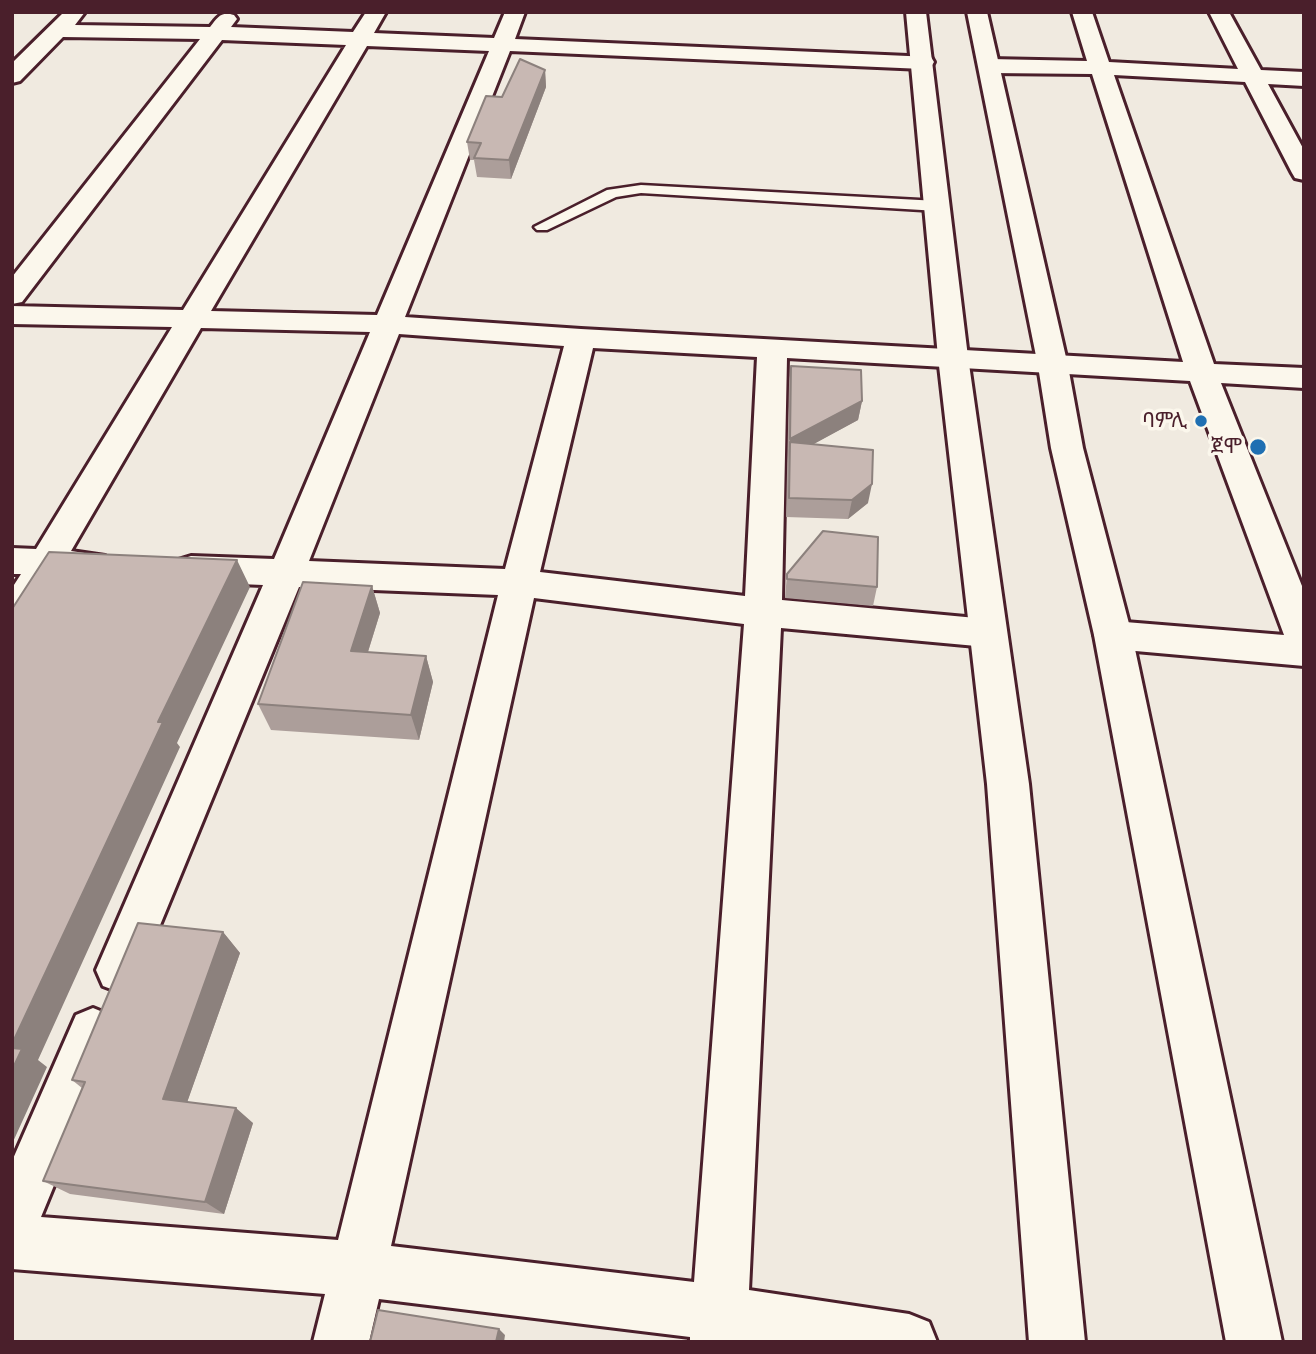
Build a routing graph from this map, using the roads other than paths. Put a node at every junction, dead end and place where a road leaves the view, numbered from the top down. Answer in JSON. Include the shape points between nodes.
{"nodes":[{"id":1,"x":76,"y":12,"type":"edge"},
{"id":2,"x":233,"y":12,"type":"edge"},
{"id":3,"x":376,"y":12,"type":"edge"},
{"id":4,"x":515,"y":12,"type":"edge"},
{"id":5,"x":915,"y":12,"type":"edge"},
{"id":6,"x":977,"y":12,"type":"edge"},
{"id":7,"x":1082,"y":12,"type":"edge"},
{"id":8,"x":1219,"y":12,"type":"edge"},
{"id":9,"x":59,"y":31,"type":"junction"},
{"id":10,"x":216,"y":33,"type":"junction"},
{"id":11,"x":360,"y":39,"type":"junction"},
{"id":12,"x":501,"y":45,"type":"junction"},
{"id":13,"x":42,"y":48,"type":"junction"},
{"id":14,"x":12,"y":50,"type":"edge"},
{"id":15,"x":923,"y":62,"type":"junction"},
{"id":16,"x":990,"y":66,"type":"junction"},
{"id":17,"x":1102,"y":68,"type":"junction"},
{"id":18,"x":12,"y":76,"type":"edge"},
{"id":19,"x":1254,"y":77,"type":"junction"},
{"id":20,"x":1304,"y":79,"type":"edge"},
{"id":21,"x":1304,"y":173,"type":"edge"},
{"id":22,"x":938,"y":206,"type":"junction"},
{"id":23,"x":542,"y":227,"type":"dead end"},
{"id":24,"x":12,"y":296,"type":"edge"},
{"id":25,"x":12,"y":315,"type":"edge"},
{"id":26,"x":193,"y":318,"type":"junction"},
{"id":27,"x":387,"y":324,"type":"junction"},
{"id":28,"x":582,"y":338,"type":"junction"},
{"id":29,"x":772,"y":347,"type":"junction"},
{"id":30,"x":953,"y":357,"type":"junction"},
{"id":31,"x":1053,"y":366,"type":"junction"},
{"id":32,"x":1201,"y":372,"type":"junction"},
{"id":33,"x":1304,"y":378,"type":"edge"},
{"id":34,"x":29,"y":563,"type":"edge"},
{"id":35,"x":287,"y":572,"type":"junction"},
{"id":36,"x":519,"y":583,"type":"junction"},
{"id":37,"x":763,"y":612,"type":"junction"},
{"id":38,"x":12,"y":620,"type":"edge"},
{"id":39,"x":987,"y":633,"type":"junction"},
{"id":40,"x":1113,"y":635,"type":"junction"},
{"id":41,"x":1304,"y":639,"type":"edge"},
{"id":42,"x":1304,"y":651,"type":"edge"},
{"id":43,"x":12,"y":1224,"type":"edge"},
{"id":44,"x":12,"y":1242,"type":"edge"},
{"id":45,"x":358,"y":1269,"type":"junction"},
{"id":46,"x":718,"y":1327,"type":"edge"},
{"id":47,"x":341,"y":1342,"type":"edge"},
{"id":48,"x":909,"y":1342,"type":"edge"},
{"id":49,"x":1057,"y":1342,"type":"edge"},
{"id":50,"x":1254,"y":1342,"type":"edge"}],
"edges":[{"from":1,"to":9,"type":"main road"},
{"from":2,"to":10,"type":"main road"},
{"from":3,"to":11,"type":"main road"},
{"from":4,"to":12,"type":"main road"},
{"from":5,"to":15,"type":"main road"},
{"from":6,"to":16,"type":"main road"},
{"from":7,"to":17,"type":"main road"},
{"from":8,"to":19,"type":"main road"},
{"from":9,"to":10,"type":"main road"},
{"from":9,"to":13,"type":"main road"},
{"from":10,"to":11,"type":"main road"},
{"from":10,"to":24,"type":"main road"},
{"from":11,"to":12,"type":"main road"},
{"from":11,"to":26,"type":"main road"},
{"from":12,"to":15,"type":"main road"},
{"from":12,"to":27,"type":"main road"},
{"from":13,"to":14,"type":"main road"},
{"from":13,"to":18,"type":"main road"},
{"from":15,"to":22,"type":"main road"},
{"from":16,"to":17,"type":"main road"},
{"from":16,"to":31,"type":"main road"},
{"from":17,"to":19,"type":"main road"},
{"from":17,"to":32,"type":"main road"},
{"from":19,"to":20,"type":"main road"},
{"from":19,"to":21,"type":"main road"},
{"from":22,"to":23,"type":"lane","via":[[641,189],[612,192]]},
{"from":22,"to":30,"type":"main road"},
{"from":25,"to":26,"type":"main road"},
{"from":26,"to":27,"type":"main road"},
{"from":26,"to":34,"type":"main road"},
{"from":27,"to":28,"type":"main road"},
{"from":27,"to":35,"type":"main road"},
{"from":28,"to":29,"type":"main road"},
{"from":28,"to":36,"type":"main road"},
{"from":29,"to":30,"type":"main road"},
{"from":29,"to":37,"type":"main road"},
{"from":30,"to":31,"type":"main road"},
{"from":30,"to":39,"type":"main road"},
{"from":31,"to":32,"type":"main road"},
{"from":31,"to":40,"type":"main road","via":[[1067,448]]},
{"from":32,"to":33,"type":"main road"},
{"from":32,"to":41,"type":"main road"},
{"from":34,"to":35,"type":"main road"},
{"from":34,"to":38,"type":"main road"},
{"from":35,"to":36,"type":"main road"},
{"from":35,"to":43,"type":"main road"},
{"from":36,"to":37,"type":"main road"},
{"from":36,"to":45,"type":"main road"},
{"from":37,"to":39,"type":"main road"},
{"from":37,"to":46,"type":"main road"},
{"from":39,"to":49,"type":"main road","via":[[1009,784]]},
{"from":40,"to":42,"type":"main road"},
{"from":40,"to":50,"type":"main road"},
{"from":44,"to":45,"type":"main road"},
{"from":45,"to":46,"type":"main road"},
{"from":45,"to":47,"type":"main road"},
{"from":46,"to":48,"type":"main road"}]}
